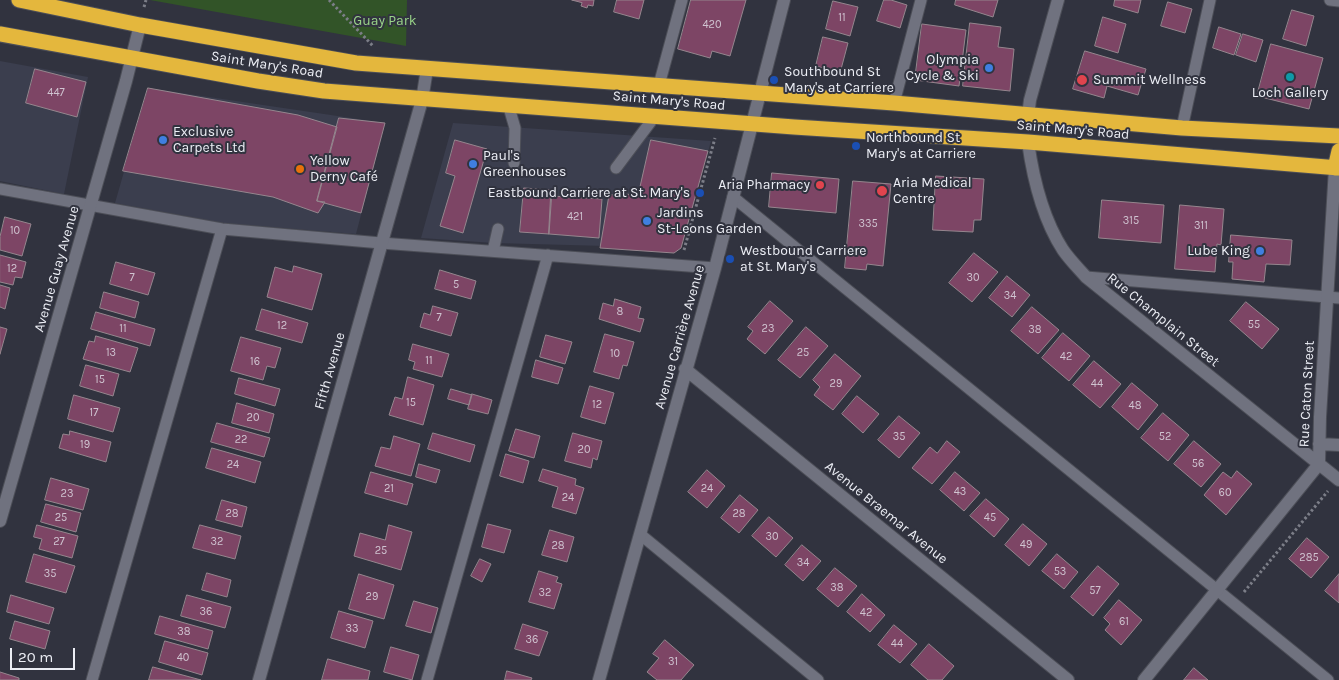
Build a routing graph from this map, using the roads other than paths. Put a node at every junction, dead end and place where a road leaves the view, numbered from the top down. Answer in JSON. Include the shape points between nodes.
{"nodes":[{"id":1,"x":19,"y":0,"type":"edge"},
{"id":2,"x":682,"y":0,"type":"edge"},
{"id":3,"x":784,"y":0,"type":"edge"},
{"id":4,"x":921,"y":0,"type":"edge"},
{"id":5,"x":1058,"y":0,"type":"edge"},
{"id":6,"x":1210,"y":0,"type":"edge"},
{"id":7,"x":1330,"y":0,"type":"edge"},
{"id":8,"x":1339,"y":1,"type":"edge"},
{"id":9,"x":140,"y":25,"type":"junction"},
{"id":10,"x":0,"y":34,"type":"edge"},
{"id":11,"x":132,"y":58,"type":"junction"},
{"id":12,"x":427,"y":69,"type":"junction"},
{"id":13,"x":660,"y":86,"type":"junction"},
{"id":14,"x":759,"y":93,"type":"junction"},
{"id":15,"x":422,"y":100,"type":"junction"},
{"id":16,"x":894,"y":103,"type":"junction"},
{"id":17,"x":508,"y":104,"type":"junction"},
{"id":18,"x":655,"y":116,"type":"junction"},
{"id":19,"x":1028,"y":116,"type":"junction"},
{"id":20,"x":752,"y":124,"type":"junction"},
{"id":21,"x":1182,"y":128,"type":"junction"},
{"id":22,"x":1339,"y":136,"type":"edge"},
{"id":23,"x":1028,"y":142,"type":"junction"},
{"id":24,"x":1339,"y":151,"type":"edge"},
{"id":25,"x":514,"y":163,"type":"dead end"},
{"id":26,"x":616,"y":168,"type":"dead end"},
{"id":27,"x":1337,"y":168,"type":"edge"},
{"id":28,"x":0,"y":189,"type":"edge"},
{"id":29,"x":733,"y":197,"type":"junction"},
{"id":30,"x":90,"y":206,"type":"junction"},
{"id":31,"x":222,"y":229,"type":"junction"},
{"id":32,"x":498,"y":229,"type":"dead end"},
{"id":33,"x":381,"y":243,"type":"junction"},
{"id":34,"x":493,"y":251,"type":"junction"},
{"id":35,"x":548,"y":255,"type":"junction"},
{"id":36,"x":715,"y":268,"type":"junction"},
{"id":37,"x":1086,"y":277,"type":"junction"},
{"id":38,"x":1333,"y":298,"type":"edge"},
{"id":39,"x":686,"y":369,"type":"junction"},
{"id":40,"x":1319,"y":444,"type":"junction"},
{"id":41,"x":1339,"y":446,"type":"edge"},
{"id":42,"x":1319,"y":464,"type":"junction"},
{"id":43,"x":1338,"y":479,"type":"edge"},
{"id":44,"x":0,"y":521,"type":"edge"},
{"id":45,"x":640,"y":535,"type":"junction"},
{"id":46,"x":1218,"y":590,"type":"junction"},
{"id":47,"x":92,"y":680,"type":"edge"},
{"id":48,"x":259,"y":680,"type":"edge"},
{"id":49,"x":427,"y":680,"type":"edge"},
{"id":50,"x":599,"y":680,"type":"edge"},
{"id":51,"x":818,"y":680,"type":"edge"},
{"id":52,"x":1068,"y":680,"type":"edge"},
{"id":53,"x":1144,"y":680,"type":"edge"},
{"id":54,"x":1328,"y":680,"type":"edge"}],
"edges":[{"from":1,"to":9,"type":"highway","name":"Saint Mary's Road"},
{"from":2,"to":13,"type":"lane"},
{"from":3,"to":14,"type":"street","name":"Avenue Carrière Avenue"},
{"from":4,"to":16,"type":"lane"},
{"from":5,"to":19,"type":"street"},
{"from":6,"to":21,"type":"lane"},
{"from":7,"to":8,"type":"lane"},
{"from":9,"to":11,"type":"street","name":"Avenue Guay Avenue"},
{"from":9,"to":12,"type":"highway","name":"Saint Mary's Road","via":[[332,60]]},
{"from":10,"to":11,"type":"highway","name":"Saint Mary's Road"},
{"from":11,"to":15,"type":"highway","name":"Saint Mary's Road","via":[[291,87]]},
{"from":11,"to":30,"type":"street","name":"Avenue Guay Avenue"},
{"from":12,"to":13,"type":"highway","name":"Saint Mary's Road"},
{"from":12,"to":15,"type":"street","name":"Fifth Avenue"},
{"from":13,"to":14,"type":"highway","name":"Saint Mary's Road"},
{"from":14,"to":16,"type":"highway","name":"Saint Mary's Road"},
{"from":14,"to":20,"type":"street","name":"Avenue Carrière Avenue"},
{"from":15,"to":17,"type":"highway","name":"Saint Mary's Road"},
{"from":15,"to":33,"type":"street","name":"Fifth Avenue"},
{"from":16,"to":19,"type":"highway","name":"Saint Mary's Road"},
{"from":17,"to":18,"type":"highway","name":"Saint Mary's Road"},
{"from":17,"to":25,"type":"lane","via":[[515,128]]},
{"from":18,"to":20,"type":"highway","name":"Saint Mary's Road"},
{"from":18,"to":26,"type":"lane"},
{"from":19,"to":21,"type":"highway","name":"Saint Mary's Road"},
{"from":19,"to":23,"type":"highway"},
{"from":20,"to":23,"type":"highway","name":"Saint Mary's Road"},
{"from":20,"to":29,"type":"street","name":"Avenue Carrière Avenue"},
{"from":21,"to":22,"type":"highway","name":"Saint Mary's Road"},
{"from":23,"to":27,"type":"highway","name":"Saint Mary's Road"},
{"from":23,"to":37,"type":"street","name":"Rue Champlain Street","via":[[1050,222],[1063,249]]},
{"from":24,"to":27,"type":"highway"},
{"from":27,"to":38,"type":"street","name":"Rue Caton Street"},
{"from":28,"to":30,"type":"lane"},
{"from":29,"to":36,"type":"street","name":"Avenue Carrière Avenue"},
{"from":29,"to":46,"type":"lane"},
{"from":30,"to":31,"type":"lane"},
{"from":30,"to":44,"type":"street","name":"Avenue Guay Avenue"},
{"from":31,"to":33,"type":"lane"},
{"from":31,"to":47,"type":"lane"},
{"from":32,"to":34,"type":"lane"},
{"from":33,"to":34,"type":"lane"},
{"from":33,"to":48,"type":"street","name":"Fifth Avenue"},
{"from":34,"to":35,"type":"lane"},
{"from":35,"to":36,"type":"lane"},
{"from":35,"to":49,"type":"lane"},
{"from":36,"to":39,"type":"street","name":"Avenue Carrière Avenue"},
{"from":37,"to":38,"type":"lane"},
{"from":37,"to":42,"type":"street","name":"Rue Champlain Street"},
{"from":38,"to":40,"type":"street","name":"Rue Caton Street"},
{"from":39,"to":45,"type":"street","name":"Avenue Carrière Avenue"},
{"from":39,"to":52,"type":"street","name":"Avenue Braemar Avenue"},
{"from":40,"to":41,"type":"street"},
{"from":40,"to":42,"type":"street","name":"Rue Caton Street"},
{"from":42,"to":43,"type":"street","name":"Rue Champlain Street"},
{"from":42,"to":46,"type":"street","name":"Rue Caton Street"},
{"from":45,"to":50,"type":"street","name":"Avenue Carrière Avenue"},
{"from":45,"to":51,"type":"lane"},
{"from":46,"to":53,"type":"street","name":"Rue Caton Street"},
{"from":46,"to":54,"type":"lane"}]}
